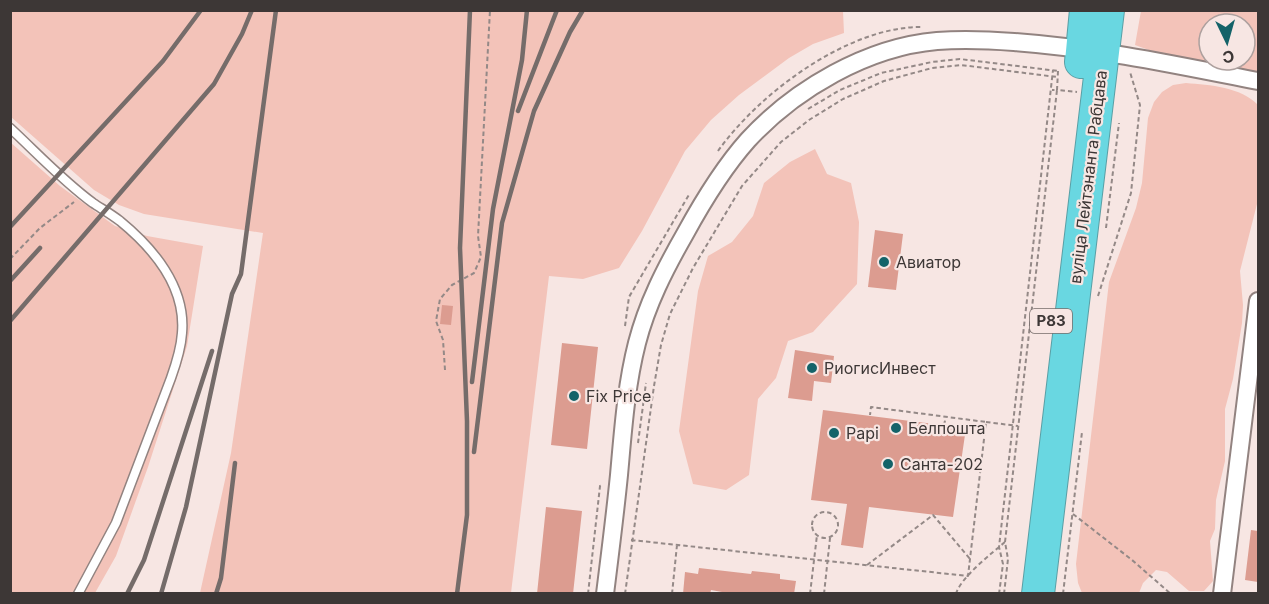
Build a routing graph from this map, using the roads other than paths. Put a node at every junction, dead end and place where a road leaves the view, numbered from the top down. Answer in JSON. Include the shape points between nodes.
{"nodes":[{"id":1,"x":1086,"y":10,"type":"edge"},
{"id":2,"x":1108,"y":10,"type":"edge"},
{"id":3,"x":1093,"y":50,"type":"junction"},
{"id":4,"x":1258,"y":81,"type":"edge"},
{"id":5,"x":10,"y":128,"type":"edge"},
{"id":6,"x":1258,"y":301,"type":"edge"},
{"id":7,"x":78,"y":594,"type":"edge"},
{"id":8,"x":605,"y":594,"type":"edge"},
{"id":9,"x":1019,"y":594,"type":"edge"},
{"id":10,"x":1038,"y":594,"type":"edge"},
{"id":11,"x":1222,"y":594,"type":"edge"}],
"edges":[{"from":1,"to":3,"type":"highway","name":"вуліца Лейтэнанта Рабцава","number":"Р83"},
{"from":2,"to":3,"type":"highway","name":"вуліца Лейтэнанта Рабцава","number":"Р83"},
{"from":3,"to":4,"type":"street"},
{"from":3,"to":8,"type":"street","via":[[963,40],[908,46],[834,75],[777,113],[748,140],[707,196],[673,254],[637,343],[629,381]]},
{"from":3,"to":9,"type":"highway","name":"вуліца Лейтэнанта Рабцава","number":"Р83"},
{"from":3,"to":10,"type":"highway","name":"вуліца Лейтэнанта Рабцава","number":"Р83"},
{"from":5,"to":7,"type":"lane","via":[[83,195],[139,238],[167,272],[182,313],[182,333],[171,378],[116,524]]},
{"from":6,"to":11,"type":"street"}]}
